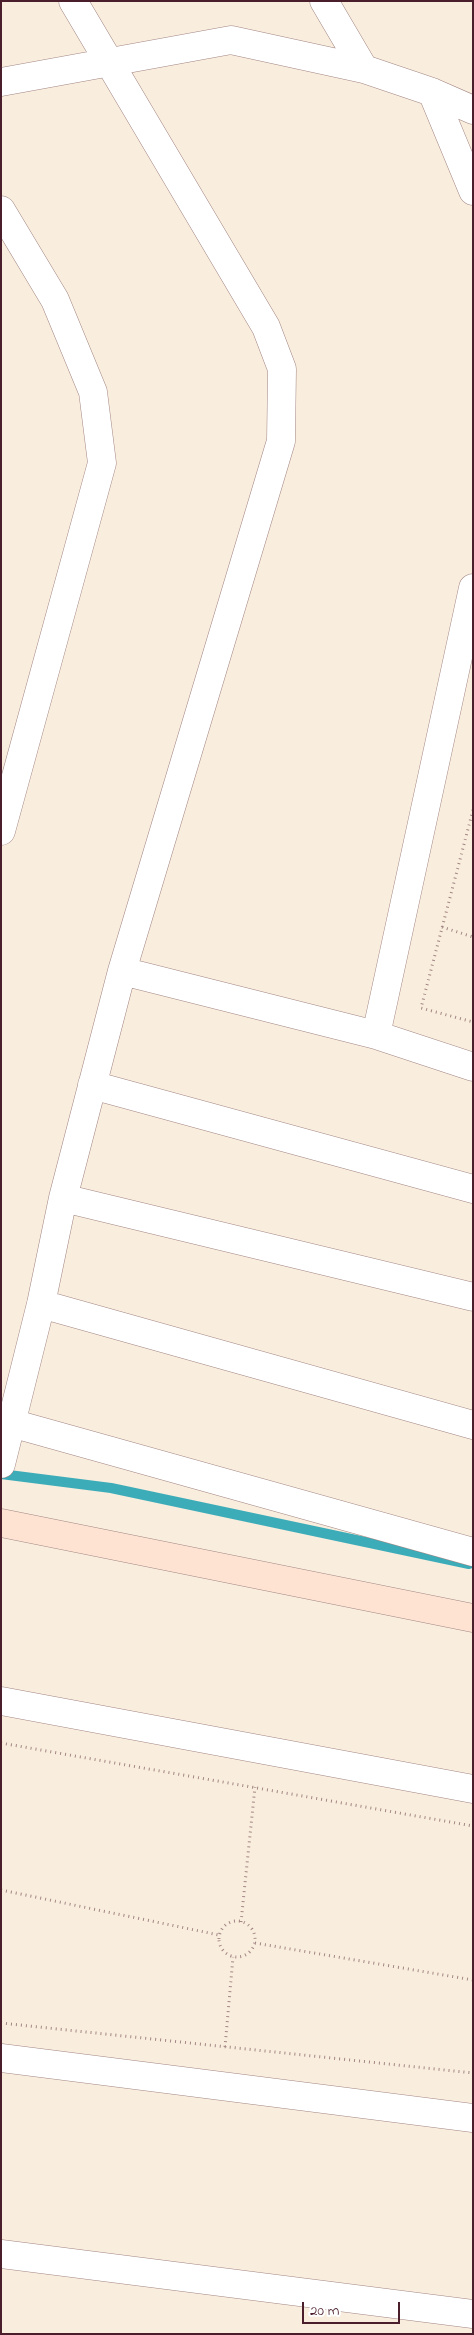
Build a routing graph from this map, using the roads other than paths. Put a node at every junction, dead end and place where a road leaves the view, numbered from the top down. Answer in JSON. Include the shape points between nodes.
{"nodes":[{"id":1,"x":73,"y":1,"type":"edge"},
{"id":2,"x":324,"y":1,"type":"edge"},
{"id":3,"x":108,"y":61,"type":"junction"},
{"id":4,"x":364,"y":69,"type":"junction"},
{"id":5,"x":1,"y":82,"type":"edge"},
{"id":6,"x":432,"y":92,"type":"junction"},
{"id":7,"x":473,"y":110,"type":"edge"},
{"id":8,"x":473,"y":191,"type":"edge"},
{"id":9,"x":1,"y":210,"type":"edge"},
{"id":10,"x":471,"y":606,"type":"edge"},
{"id":11,"x":1,"y":831,"type":"edge"},
{"id":12,"x":122,"y":971,"type":"junction"},
{"id":13,"x":376,"y":1035,"type":"junction"},
{"id":14,"x":473,"y":1067,"type":"edge"},
{"id":15,"x":92,"y":1085,"type":"junction"},
{"id":16,"x":473,"y":1190,"type":"edge"},
{"id":17,"x":63,"y":1198,"type":"junction"},
{"id":18,"x":473,"y":1297,"type":"edge"},
{"id":19,"x":41,"y":1304,"type":"junction"},
{"id":20,"x":8,"y":1421,"type":"edge"},
{"id":21,"x":473,"y":1425,"type":"edge"},
{"id":22,"x":1,"y":1464,"type":"edge"},
{"id":23,"x":1,"y":1523,"type":"edge"},
{"id":24,"x":473,"y":1552,"type":"edge"},
{"id":25,"x":473,"y":1618,"type":"edge"},
{"id":26,"x":1,"y":1701,"type":"edge"},
{"id":27,"x":473,"y":1789,"type":"edge"},
{"id":28,"x":1,"y":2058,"type":"edge"},
{"id":29,"x":473,"y":2118,"type":"edge"},
{"id":30,"x":1,"y":2254,"type":"edge"},
{"id":31,"x":473,"y":2314,"type":"edge"}],
"edges":[{"from":1,"to":3,"type":"street"},
{"from":2,"to":4,"type":"street"},
{"from":3,"to":4,"type":"street","via":[[231,40]]},
{"from":3,"to":5,"type":"street"},
{"from":3,"to":12,"type":"street","via":[[266,327],[282,369],[281,441]]},
{"from":4,"to":6,"type":"street"},
{"from":6,"to":7,"type":"street"},
{"from":6,"to":8,"type":"street"},
{"from":9,"to":11,"type":"street","via":[[55,300],[93,392],[102,463]]},
{"from":10,"to":13,"type":"street"},
{"from":12,"to":13,"type":"street"},
{"from":12,"to":15,"type":"street"},
{"from":13,"to":14,"type":"street"},
{"from":15,"to":16,"type":"street"},
{"from":15,"to":17,"type":"street"},
{"from":17,"to":18,"type":"street"},
{"from":17,"to":19,"type":"street"},
{"from":19,"to":20,"type":"street"},
{"from":19,"to":21,"type":"street"},
{"from":20,"to":22,"type":"street"},
{"from":20,"to":24,"type":"street"},
{"from":23,"to":25,"type":"street"},
{"from":26,"to":27,"type":"street"},
{"from":28,"to":29,"type":"street"},
{"from":30,"to":31,"type":"street"}]}
